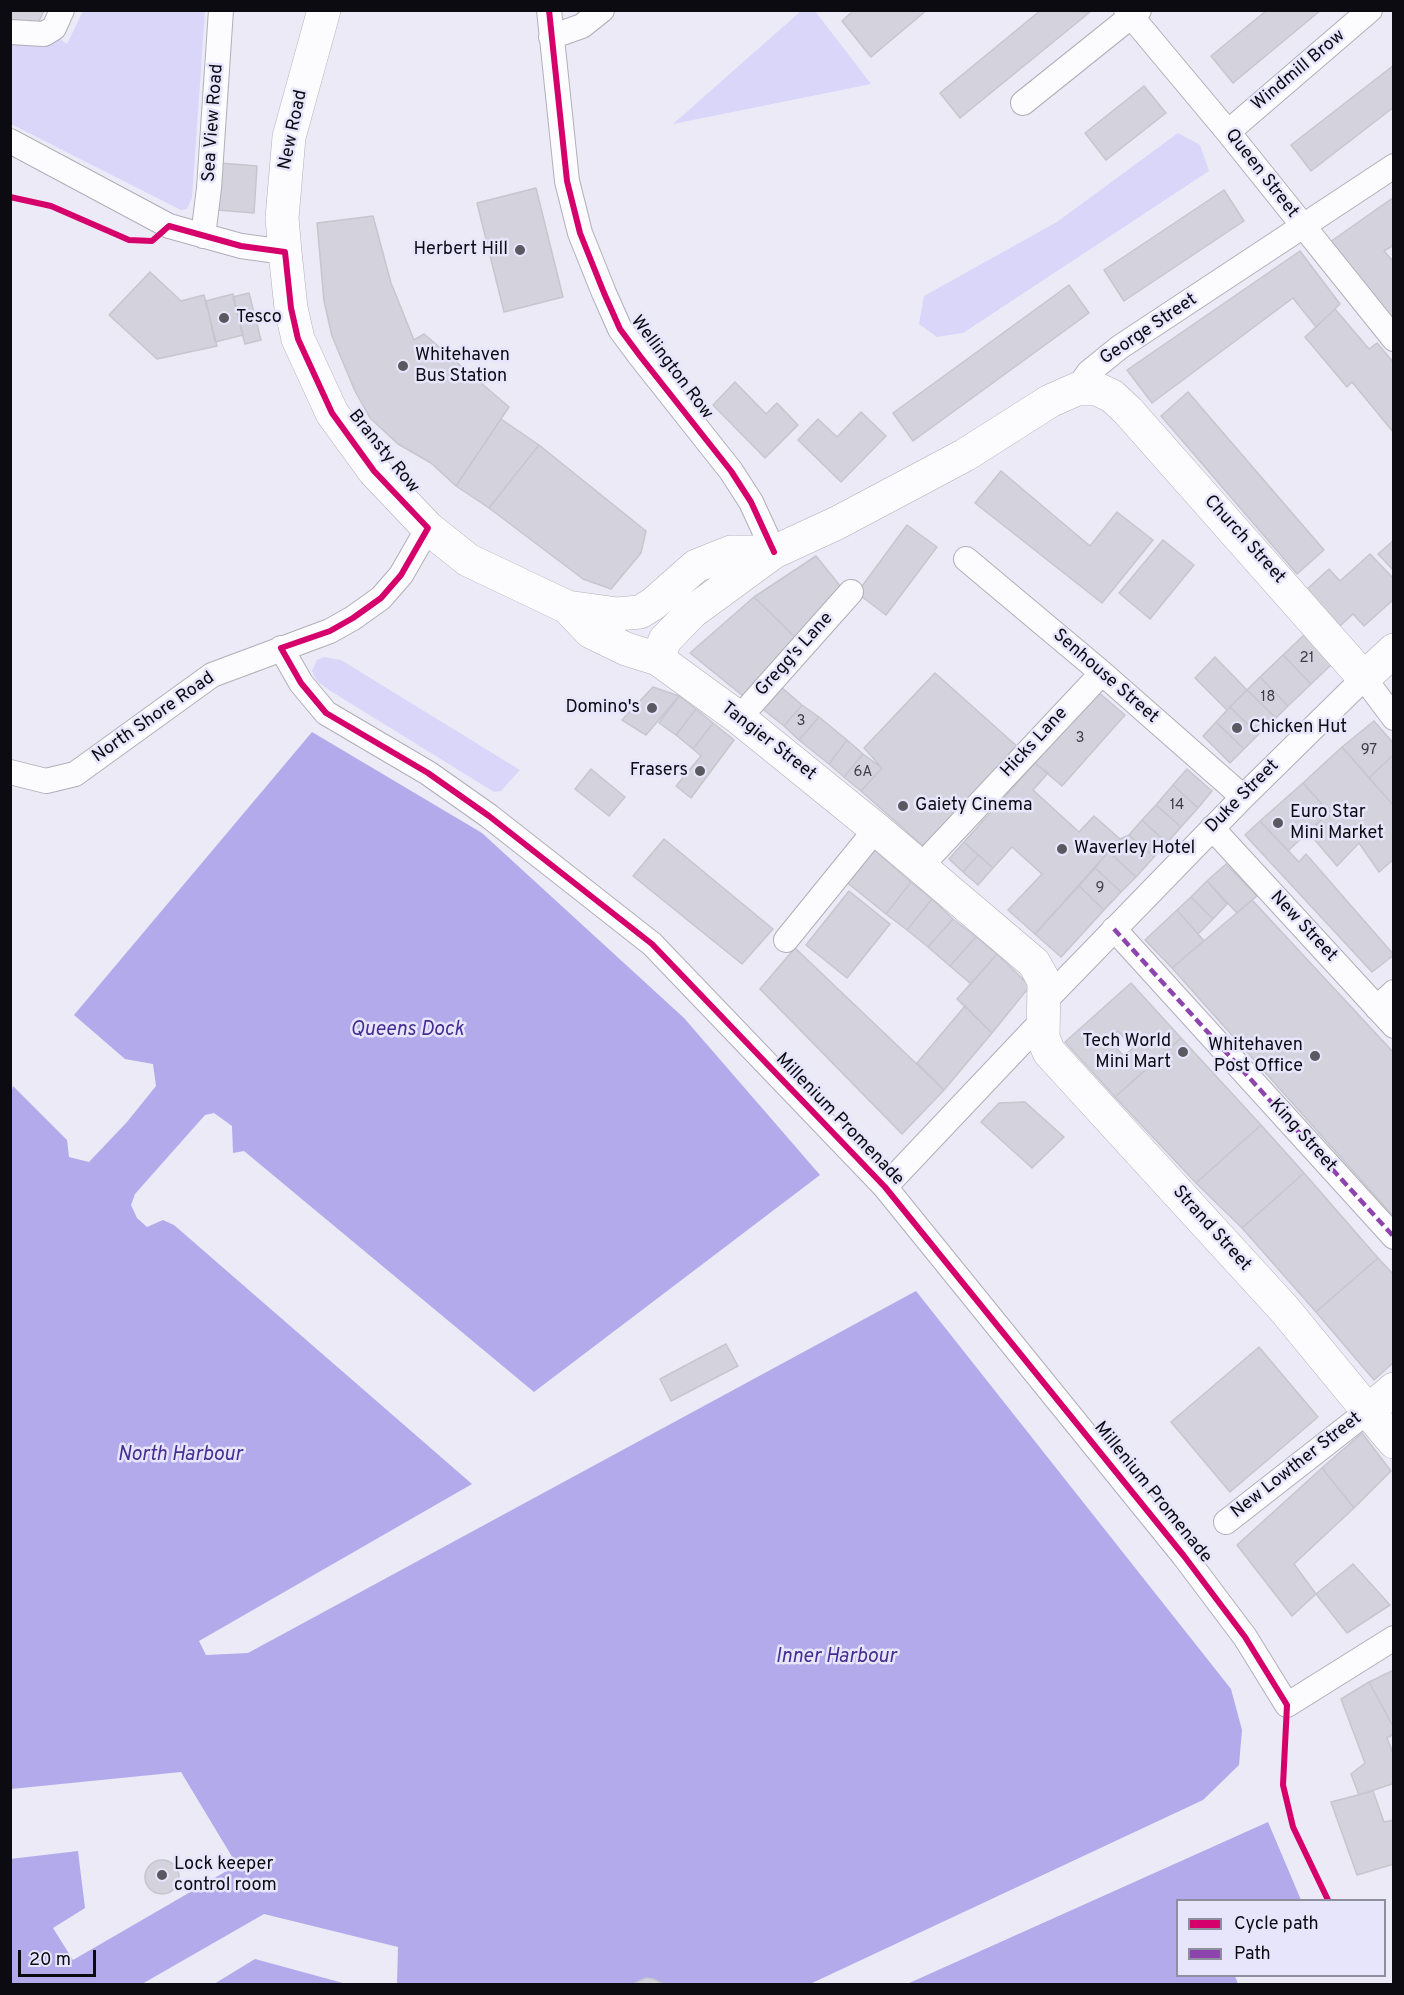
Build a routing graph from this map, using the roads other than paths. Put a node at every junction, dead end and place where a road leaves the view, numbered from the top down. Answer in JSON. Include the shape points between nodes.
{"nodes":[{"id":1,"x":62,"y":10,"type":"edge"},
{"id":2,"x":221,"y":10,"type":"edge"},
{"id":3,"x":324,"y":10,"type":"edge"},
{"id":4,"x":549,"y":10,"type":"edge"},
{"id":5,"x":602,"y":10,"type":"edge"},
{"id":6,"x":1370,"y":10,"type":"edge"},
{"id":7,"x":1132,"y":13,"type":"edge"},
{"id":8,"x":10,"y":32,"type":"edge"},
{"id":9,"x":551,"y":37,"type":"junction"},
{"id":10,"x":1023,"y":103,"type":"dead end"},
{"id":11,"x":1228,"y":132,"type":"junction"},
{"id":12,"x":10,"y":141,"type":"edge"},
{"id":13,"x":1394,"y":166,"type":"edge"},
{"id":14,"x":1303,"y":228,"type":"junction"},
{"id":15,"x":203,"y":236,"type":"junction"},
{"id":16,"x":285,"y":252,"type":"junction"},
{"id":17,"x":1394,"y":339,"type":"edge"},
{"id":18,"x":1077,"y":389,"type":"junction"},
{"id":19,"x":428,"y":528,"type":"junction"},
{"id":20,"x":774,"y":552,"type":"junction"},
{"id":21,"x":966,"y":559,"type":"dead end"},
{"id":22,"x":850,"y":592,"type":"dead end"},
{"id":23,"x":567,"y":607,"type":"junction"},
{"id":24,"x":640,"y":612,"type":"junction"},
{"id":25,"x":281,"y":648,"type":"junction"},
{"id":26,"x":1394,"y":650,"type":"edge"},
{"id":27,"x":658,"y":659,"type":"junction"},
{"id":28,"x":1102,"y":673,"type":"junction"},
{"id":29,"x":1364,"y":678,"type":"junction"},
{"id":30,"x":739,"y":718,"type":"junction"},
{"id":31,"x":1394,"y":718,"type":"edge"},
{"id":32,"x":10,"y":772,"type":"edge"},
{"id":33,"x":1243,"y":797,"type":"junction"},
{"id":34,"x":1212,"y":828,"type":"junction"},
{"id":35,"x":876,"y":829,"type":"junction"},
{"id":36,"x":920,"y":867,"type":"junction"},
{"id":37,"x":1114,"y":929,"type":"junction"},
{"id":38,"x":786,"y":940,"type":"dead end"},
{"id":39,"x":1385,"y":1000,"type":"edge"},
{"id":40,"x":1046,"y":1024,"type":"junction"},
{"id":41,"x":1394,"y":1026,"type":"edge"},
{"id":42,"x":885,"y":1187,"type":"junction"},
{"id":43,"x":1394,"y":1237,"type":"edge"},
{"id":44,"x":1394,"y":1389,"type":"edge"},
{"id":45,"x":1368,"y":1411,"type":"junction"},
{"id":46,"x":1394,"y":1442,"type":"edge"},
{"id":47,"x":1226,"y":1522,"type":"dead end"},
{"id":48,"x":1394,"y":1638,"type":"edge"}],
"edges":[{"from":1,"to":8,"type":"street","via":[[54,28],[44,34]]},
{"from":2,"to":15,"type":"street","name":"Sea View Road"},
{"from":3,"to":16,"type":"main road","name":"New Road","via":[[289,137],[282,218]]},
{"from":4,"to":9,"type":"street","name":"Wellington Row"},
{"from":5,"to":9,"type":"street","via":[[582,26]]},
{"from":6,"to":11,"type":"street","name":"Windmill Brow"},
{"from":7,"to":10,"type":"street"},
{"from":7,"to":11,"type":"street","name":"Queen Street"},
{"from":9,"to":20,"type":"street","name":"Wellington Row","via":[[567,180],[580,233],[604,293],[620,328],[731,471],[751,502]]},
{"from":11,"to":14,"type":"street","name":"Queen Street"},
{"from":12,"to":15,"type":"street","via":[[169,226]]},
{"from":13,"to":14,"type":"street","name":"George Street"},
{"from":14,"to":17,"type":"street","name":"Queen Street"},
{"from":14,"to":18,"type":"street","name":"George Street","via":[[1120,347],[1089,372]]},
{"from":15,"to":16,"type":"street"},
{"from":16,"to":19,"type":"main road","name":"Bransty Row","via":[[298,339],[332,413],[374,471]]},
{"from":18,"to":20,"type":"main road","name":"George Street","via":[[1050,401],[965,455]]},
{"from":18,"to":29,"type":"main road","name":"Church Street","via":[[1097,389],[1128,411]]},
{"from":19,"to":23,"type":"main road","name":"Bransty Row","via":[[481,567]]},
{"from":19,"to":25,"type":"street","name":"North Shore Road","via":[[401,575],[381,598],[330,630]]},
{"from":20,"to":24,"type":"main road","name":"George Street","via":[[731,552],[696,566]]},
{"from":20,"to":27,"type":"main road","name":"George Street","via":[[692,612],[665,640]]},
{"from":21,"to":28,"type":"street","name":"Senhouse Street"},
{"from":22,"to":30,"type":"street","name":"Gregg's Lane"},
{"from":23,"to":24,"type":"main road","via":[[617,614]]},
{"from":23,"to":27,"type":"main road","name":"Tangier Street","via":[[591,632]]},
{"from":24,"to":27,"type":"main road","name":"Tangier Street","via":[[644,631]]},
{"from":25,"to":32,"type":"street","name":"North Shore Road","via":[[212,675],[75,774],[46,781]]},
{"from":25,"to":42,"type":"street","name":"Millenium Promenade","via":[[326,713],[489,816],[652,944]]},
{"from":26,"to":29,"type":"main road","name":"Duke Street"},
{"from":27,"to":30,"type":"main road","name":"Tangier Street"},
{"from":28,"to":33,"type":"street","name":"Senhouse Street"},
{"from":28,"to":36,"type":"street","name":"Hicks Lane"},
{"from":29,"to":31,"type":"street","name":"Church Street"},
{"from":29,"to":33,"type":"street","name":"Duke Street"},
{"from":30,"to":35,"type":"main road","name":"Tangier Street"},
{"from":33,"to":34,"type":"street","name":"Duke Street"},
{"from":34,"to":37,"type":"street","name":"Duke Street"},
{"from":34,"to":39,"type":"street","name":"New Street"},
{"from":35,"to":36,"type":"main road","name":"Tangier Street"},
{"from":35,"to":38,"type":"street"},
{"from":36,"to":40,"type":"main road","name":"Tangier Street","via":[[1034,963],[1044,981]]},
{"from":37,"to":40,"type":"street","name":"Duke Street"},
{"from":37,"to":43,"type":"street","name":"King Street"},
{"from":39,"to":41,"type":"street","name":"New Street"},
{"from":40,"to":42,"type":"street","name":"Duke Street"},
{"from":40,"to":45,"type":"main road","name":"Strand Street"},
{"from":42,"to":48,"type":"street","name":"Millenium Promenade","via":[[1184,1556],[1245,1638],[1287,1705]]},
{"from":44,"to":45,"type":"main road"},
{"from":45,"to":46,"type":"main road","name":"Strand Street"},
{"from":45,"to":47,"type":"street","name":"New Lowther Street"}]}
